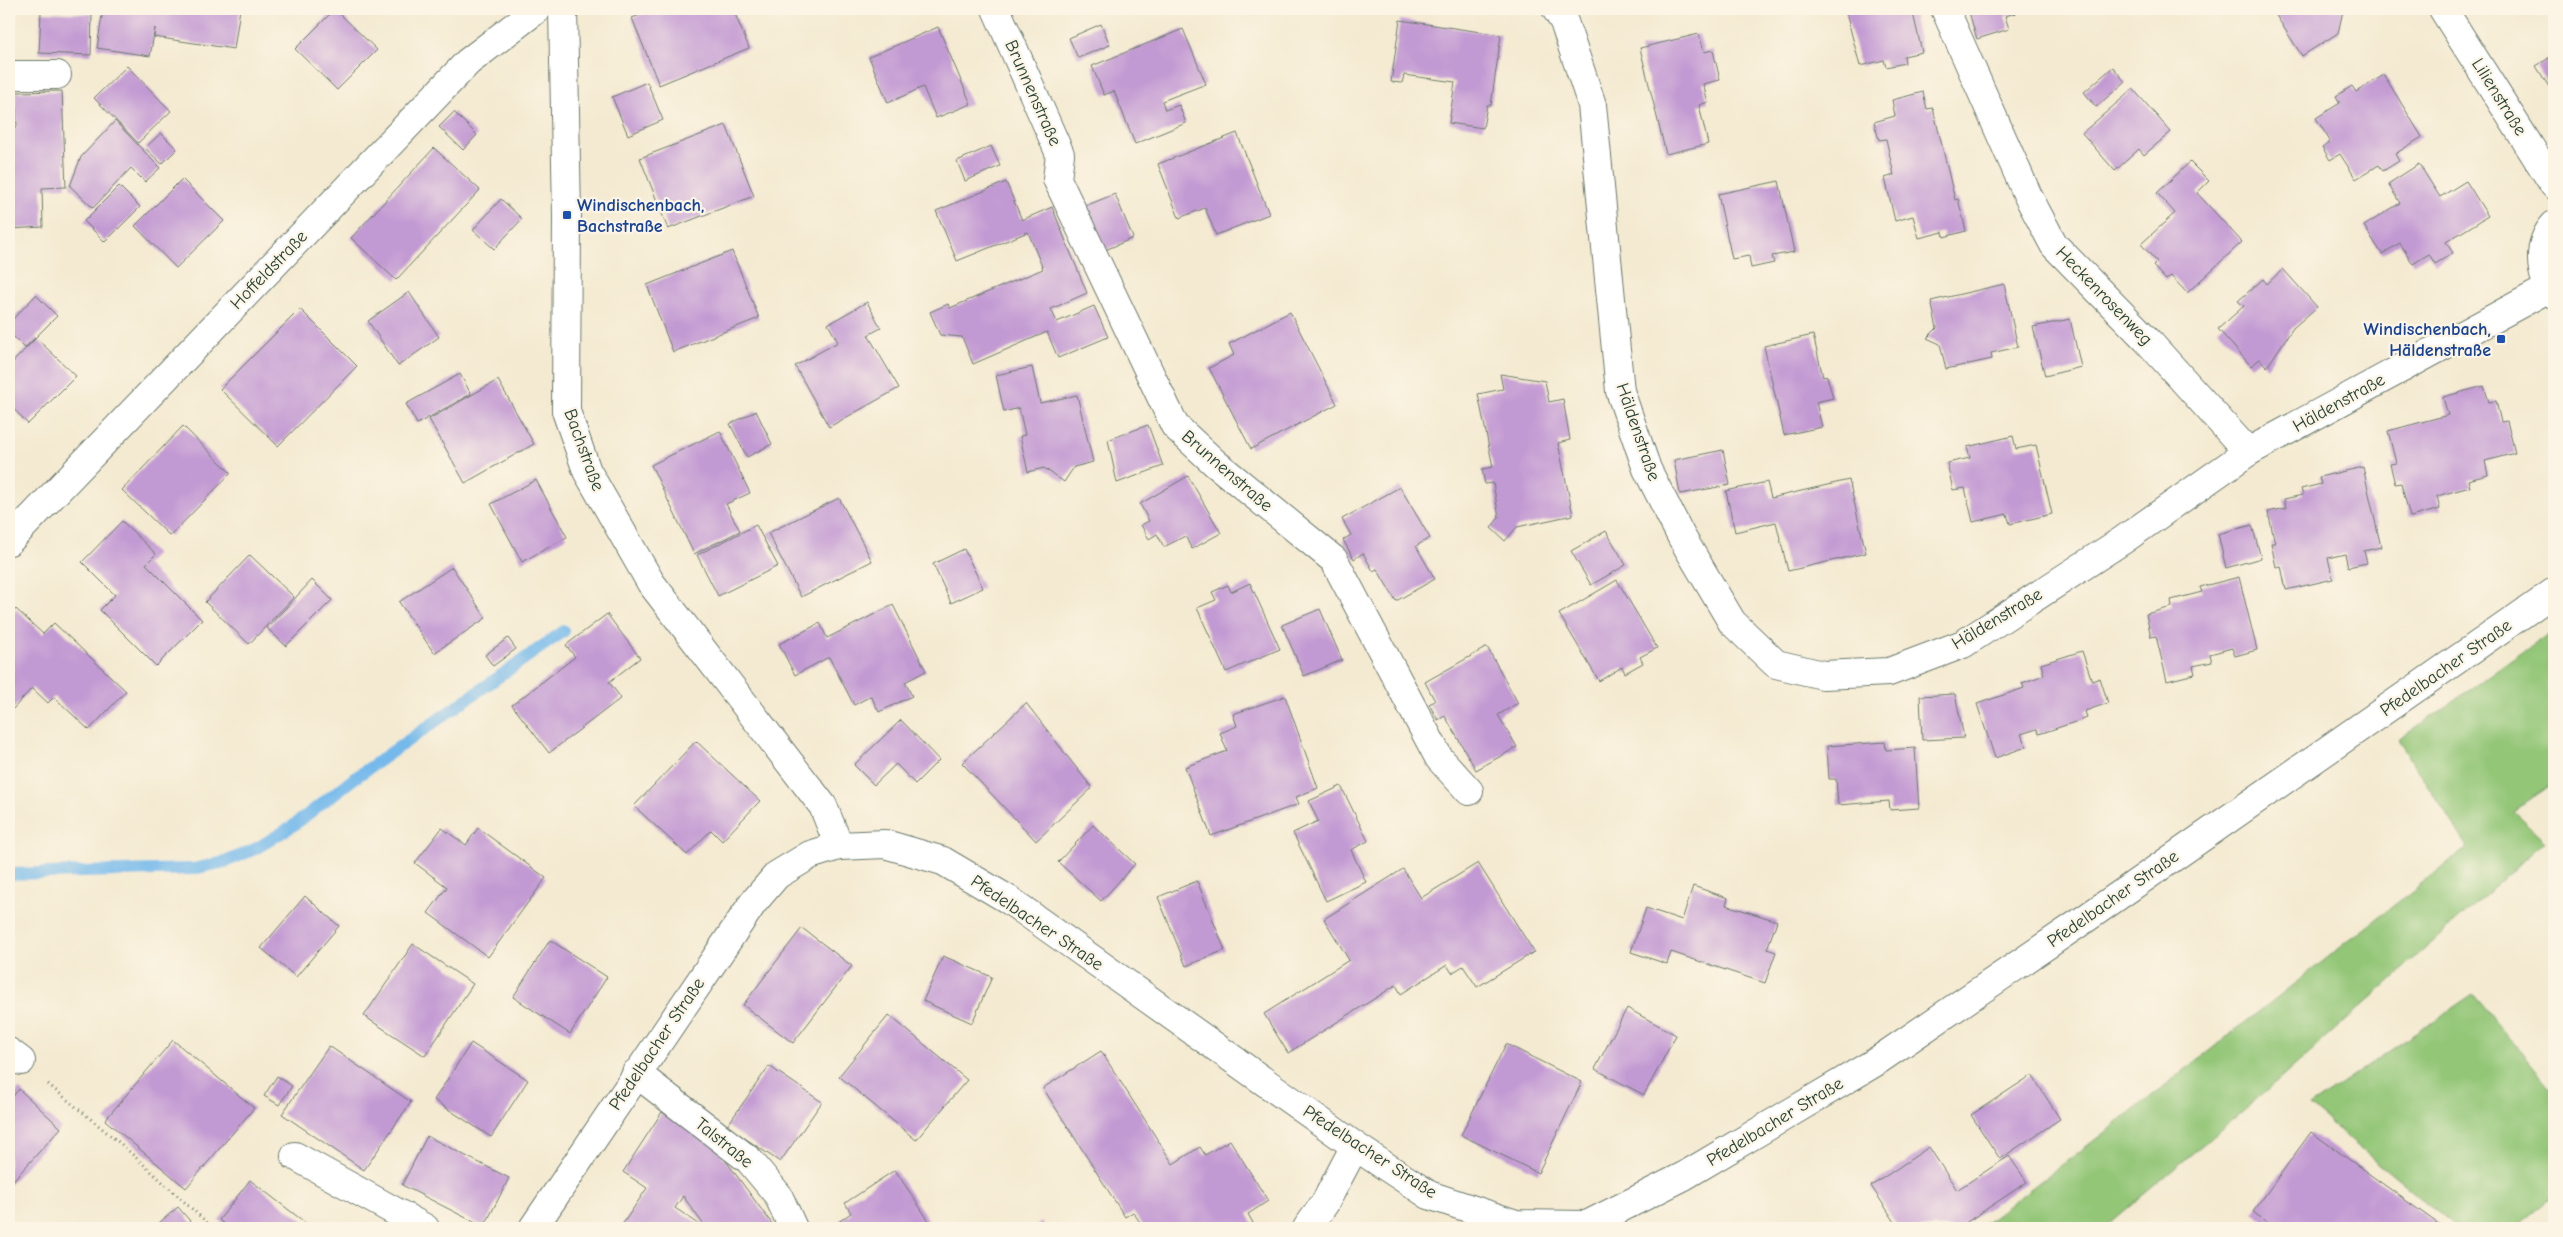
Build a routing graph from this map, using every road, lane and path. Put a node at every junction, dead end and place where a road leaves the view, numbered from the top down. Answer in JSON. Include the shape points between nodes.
{"nodes":[{"id":1,"x":537,"y":9,"type":"edge"},
{"id":2,"x":564,"y":9,"type":"edge"},
{"id":3,"x":996,"y":9,"type":"edge"},
{"id":4,"x":1556,"y":9,"type":"edge"},
{"id":5,"x":1945,"y":9,"type":"edge"},
{"id":6,"x":2443,"y":9,"type":"edge"},
{"id":7,"x":9,"y":75,"type":"edge"},
{"id":8,"x":57,"y":75,"type":"dead end"},
{"id":9,"x":2554,"y":185,"type":"edge"},
{"id":10,"x":2554,"y":225,"type":"edge"},
{"id":11,"x":2551,"y":291,"type":"edge"},
{"id":12,"x":2248,"y":452,"type":"junction"},
{"id":13,"x":12,"y":531,"type":"edge"},
{"id":14,"x":2554,"y":592,"type":"edge"},
{"id":15,"x":1469,"y":790,"type":"dead end"},
{"id":16,"x":839,"y":846,"type":"junction"},
{"id":17,"x":15,"y":1057,"type":"edge"},
{"id":18,"x":636,"y":1073,"type":"junction"},
{"id":19,"x":1355,"y":1146,"type":"junction"},
{"id":20,"x":295,"y":1156,"type":"dead end"},
{"id":21,"x":1589,"y":1226,"type":"edge"},
{"id":22,"x":213,"y":1228,"type":"edge"},
{"id":23,"x":425,"y":1228,"type":"edge"},
{"id":24,"x":532,"y":1228,"type":"edge"},
{"id":25,"x":793,"y":1228,"type":"edge"},
{"id":26,"x":1307,"y":1228,"type":"edge"}],
"edges":[{"from":1,"to":13,"type":"street","name":"Hoffeldstraße","via":[[468,62]]},
{"from":2,"to":16,"type":"street","name":"Bachstraße","via":[[566,411],[587,471],[651,583],[823,806]]},
{"from":3,"to":15,"type":"street","name":"Brunnenstraße","via":[[1060,154],[1057,179],[1175,426],[1215,463],[1334,560],[1439,758]]},
{"from":4,"to":12,"type":"street","name":"Häldenstraße","via":[[1564,22],[1592,105],[1620,391],[1647,469],[1681,536],[1732,622],[1776,664],[1823,675],[1890,672],[1963,644],[2123,540]]},
{"from":5,"to":12,"type":"street","name":"Heckenrosenweg","via":[[2028,196],[2054,245],[2147,340]]},
{"from":6,"to":9,"type":"street","name":"Lilienstraße"},
{"from":7,"to":8,"type":"street"},
{"from":10,"to":11,"type":"street","via":[[2543,246],[2542,268]]},
{"from":11,"to":12,"type":"street","name":"Häldenstraße"},
{"from":14,"to":21,"type":"street","name":"Pfedelbacher Straße","via":[[2085,920],[1874,1063],[1684,1176]]},
{"from":16,"to":18,"type":"street","name":"Pfedelbacher Straße","via":[[810,855],[777,875],[753,903]]},
{"from":16,"to":19,"type":"street","name":"Pfedelbacher Straße","via":[[885,844],[943,861],[1010,900]]},
{"from":17,"to":22,"type":"path","via":[[121,1144]]},
{"from":18,"to":24,"type":"street","name":"Pfedelbacher Straße"},
{"from":18,"to":25,"type":"street","name":"Talstraße","via":[[749,1160],[778,1195]]},
{"from":19,"to":21,"type":"street","name":"Pfedelbacher Straße","via":[[1429,1195],[1516,1224]]},
{"from":19,"to":26,"type":"street","via":[[1325,1203]]},
{"from":20,"to":23,"type":"street"}]}
